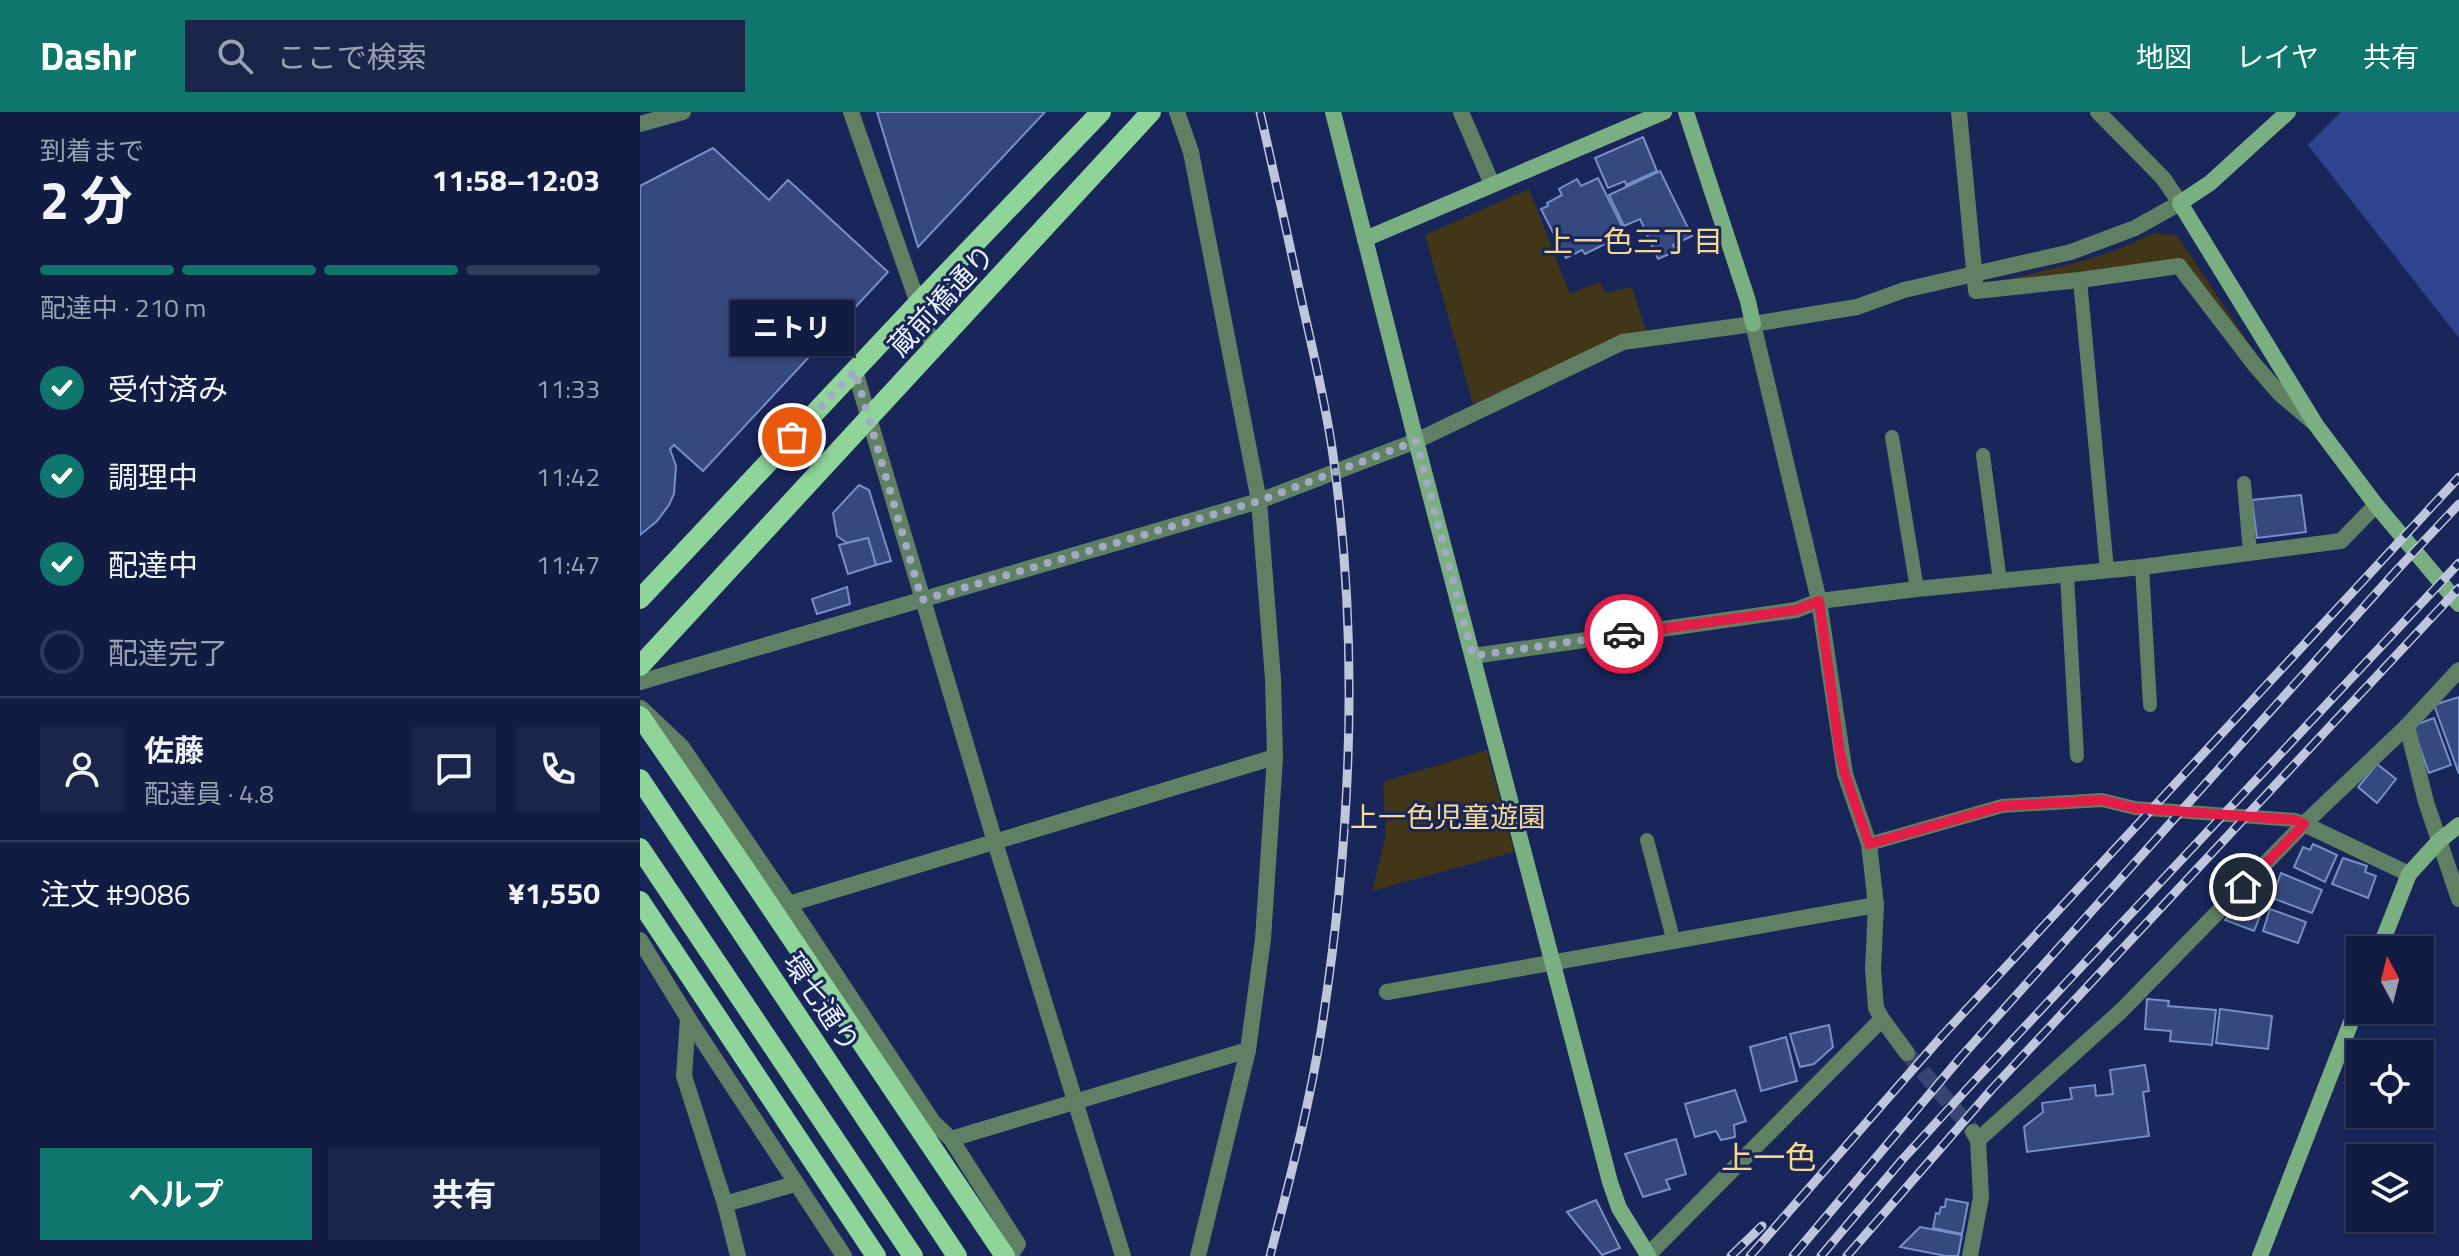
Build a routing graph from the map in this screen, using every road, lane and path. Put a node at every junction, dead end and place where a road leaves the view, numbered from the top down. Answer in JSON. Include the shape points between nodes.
{"nodes":[{"id":1,"x":681,"y":112,"type":"edge"},
{"id":2,"x":851,"y":112,"type":"edge"},
{"id":3,"x":1101,"y":112,"type":"edge"},
{"id":4,"x":1151,"y":112,"type":"edge"},
{"id":5,"x":1177,"y":112,"type":"edge"},
{"id":6,"x":1333,"y":112,"type":"edge"},
{"id":7,"x":1461,"y":112,"type":"edge"},
{"id":8,"x":1664,"y":112,"type":"edge"},
{"id":9,"x":1686,"y":112,"type":"edge"},
{"id":10,"x":1959,"y":112,"type":"edge"},
{"id":11,"x":2098,"y":112,"type":"edge"},
{"id":12,"x":2288,"y":112,"type":"edge"},
{"id":13,"x":640,"y":124,"type":"edge"},
{"id":14,"x":1492,"y":184,"type":"junction"},
{"id":15,"x":2180,"y":203,"type":"junction"},
{"id":16,"x":1365,"y":239,"type":"junction"},
{"id":17,"x":1973,"y":275,"type":"junction"},
{"id":18,"x":2080,"y":280,"type":"junction"},
{"id":19,"x":918,"y":303,"type":"junction"},
{"id":20,"x":1753,"y":324,"type":"junction"},
{"id":21,"x":934,"y":349,"type":"junction"},
{"id":22,"x":855,"y":371,"type":"junction"},
{"id":23,"x":869,"y":420,"type":"junction"},
{"id":24,"x":2316,"y":425,"type":"junction"},
{"id":25,"x":1892,"y":437,"type":"dead end"},
{"id":26,"x":1416,"y":441,"type":"junction"},
{"id":27,"x":1983,"y":455,"type":"dead end"},
{"id":28,"x":2244,"y":483,"type":"dead end"},
{"id":29,"x":1259,"y":501,"type":"junction"},
{"id":30,"x":2376,"y":505,"type":"junction"},
{"id":31,"x":2250,"y":553,"type":"junction"},
{"id":32,"x":2142,"y":567,"type":"junction"},
{"id":33,"x":2107,"y":570,"type":"junction"},
{"id":34,"x":2067,"y":575,"type":"junction"},
{"id":35,"x":2000,"y":581,"type":"junction"},
{"id":36,"x":1917,"y":589,"type":"junction"},
{"id":37,"x":640,"y":599,"type":"edge"},
{"id":38,"x":922,"y":600,"type":"junction"},
{"id":39,"x":1819,"y":601,"type":"junction"},
{"id":40,"x":2459,"y":604,"type":"edge"},
{"id":41,"x":1473,"y":656,"type":"junction"},
{"id":42,"x":640,"y":666,"type":"edge"},
{"id":43,"x":2459,"y":670,"type":"edge"},
{"id":44,"x":640,"y":682,"type":"edge"},
{"id":45,"x":2150,"y":705,"type":"dead end"},
{"id":46,"x":640,"y":707,"type":"edge"},
{"id":47,"x":640,"y":716,"type":"edge"},
{"id":48,"x":2407,"y":726,"type":"junction"},
{"id":49,"x":2077,"y":756,"type":"dead end"},
{"id":50,"x":1275,"y":757,"type":"junction"},
{"id":51,"x":640,"y":779,"type":"edge"},
{"id":52,"x":2304,"y":824,"type":"junction"},
{"id":53,"x":2459,"y":825,"type":"edge"},
{"id":54,"x":1647,"y":840,"type":"dead end"},
{"id":55,"x":2439,"y":841,"type":"junction"},
{"id":56,"x":995,"y":842,"type":"junction"},
{"id":57,"x":1869,"y":844,"type":"junction"},
{"id":58,"x":640,"y":848,"type":"edge"},
{"id":59,"x":2409,"y":874,"type":"junction"},
{"id":60,"x":2459,"y":899,"type":"edge"},
{"id":61,"x":640,"y":901,"type":"edge"},
{"id":62,"x":789,"y":904,"type":"junction"},
{"id":63,"x":1876,"y":905,"type":"junction"},
{"id":64,"x":2385,"y":936,"type":"edge"},
{"id":65,"x":640,"y":940,"type":"edge"},
{"id":66,"x":1674,"y":942,"type":"junction"},
{"id":67,"x":1553,"y":963,"type":"junction"},
{"id":68,"x":1387,"y":992,"type":"dead end"},
{"id":69,"x":688,"y":1018,"type":"junction"},
{"id":70,"x":1882,"y":1019,"type":"junction"},
{"id":71,"x":2350,"y":1024,"type":"edge"},
{"id":72,"x":1248,"y":1050,"type":"junction"},
{"id":73,"x":1907,"y":1053,"type":"tunnel mouth"},
{"id":74,"x":1076,"y":1103,"type":"junction"},
{"id":75,"x":951,"y":1139,"type":"junction"},
{"id":76,"x":795,"y":1184,"type":"junction"},
{"id":77,"x":725,"y":1204,"type":"junction"},
{"id":78,"x":1648,"y":1255,"type":"edge"},
{"id":79,"x":737,"y":1256,"type":"edge"},
{"id":80,"x":844,"y":1256,"type":"edge"},
{"id":81,"x":876,"y":1256,"type":"edge"},
{"id":82,"x":913,"y":1256,"type":"edge"},
{"id":83,"x":957,"y":1256,"type":"edge"},
{"id":84,"x":1007,"y":1256,"type":"edge"},
{"id":85,"x":1123,"y":1256,"type":"edge"},
{"id":86,"x":1198,"y":1256,"type":"edge"},
{"id":87,"x":1970,"y":1256,"type":"edge"},
{"id":88,"x":2260,"y":1256,"type":"edge"}],
"edges":[{"from":1,"to":13,"type":"street"},
{"from":2,"to":19,"type":"street"},
{"from":3,"to":19,"type":"main road","name":"蔵前橋通り"},
{"from":4,"to":21,"type":"main road","name":"蔵前橋通り"},
{"from":5,"to":29,"type":"street","via":[[1191,152]]},
{"from":6,"to":16,"type":"street"},
{"from":7,"to":14,"type":"street"},
{"from":8,"to":14,"type":"street"},
{"from":9,"to":20,"type":"street"},
{"from":10,"to":17,"type":"street"},
{"from":11,"to":15,"type":"street","via":[[2163,178]]},
{"from":12,"to":15,"type":"street","via":[[2210,183]]},
{"from":14,"to":16,"type":"street"},
{"from":15,"to":17,"type":"street","via":[[2135,228],[2071,252]]},
{"from":15,"to":24,"type":"street"},
{"from":16,"to":26,"type":"street"},
{"from":17,"to":18,"type":"street","via":[[1976,291]]},
{"from":17,"to":20,"type":"street","via":[[1857,307]]},
{"from":18,"to":24,"type":"street","via":[[2179,266],[2262,374]]},
{"from":18,"to":33,"type":"lane"},
{"from":19,"to":21,"type":"street"},
{"from":19,"to":22,"type":"main road","name":"蔵前橋通り"},
{"from":20,"to":26,"type":"street","via":[[1623,342]]},
{"from":20,"to":39,"type":"street"},
{"from":21,"to":23,"type":"main road","name":"蔵前橋通り"},
{"from":22,"to":23,"type":"street"},
{"from":22,"to":37,"type":"main road","name":"蔵前橋通り"},
{"from":23,"to":38,"type":"street"},
{"from":23,"to":42,"type":"main road","name":"蔵前橋通り"},
{"from":24,"to":30,"type":"street"},
{"from":25,"to":36,"type":"lane"},
{"from":26,"to":29,"type":"street"},
{"from":26,"to":41,"type":"street"},
{"from":27,"to":35,"type":"lane"},
{"from":28,"to":31,"type":"lane"},
{"from":29,"to":38,"type":"street"},
{"from":29,"to":50,"type":"street"},
{"from":30,"to":31,"type":"street","via":[[2341,541]]},
{"from":30,"to":40,"type":"street"},
{"from":31,"to":32,"type":"street"},
{"from":32,"to":33,"type":"street"},
{"from":32,"to":45,"type":"lane"},
{"from":33,"to":34,"type":"street"},
{"from":34,"to":35,"type":"street"},
{"from":34,"to":49,"type":"lane"},
{"from":35,"to":36,"type":"street"},
{"from":36,"to":39,"type":"street"},
{"from":38,"to":44,"type":"street"},
{"from":38,"to":56,"type":"street"},
{"from":39,"to":41,"type":"street","via":[[1796,610]]},
{"from":39,"to":57,"type":"street","via":[[1840,753]]},
{"from":41,"to":67,"type":"street"},
{"from":43,"to":48,"type":"street"},
{"from":46,"to":62,"type":"street","via":[[682,747]]},
{"from":47,"to":84,"type":"main road"},
{"from":48,"to":52,"type":"street"},
{"from":48,"to":55,"type":"street"},
{"from":50,"to":56,"type":"street"},
{"from":50,"to":72,"type":"street","via":[[1263,939]]},
{"from":51,"to":83,"type":"main road","name":"環七通り"},
{"from":52,"to":57,"type":"lane","via":[[2135,808],[2102,800],[2002,806]]},
{"from":52,"to":59,"type":"street"},
{"from":52,"to":87,"type":"street","via":[[2121,1011],[1975,1136],[1981,1197]]},
{"from":53,"to":55,"type":"street"},
{"from":54,"to":66,"type":"lane"},
{"from":55,"to":59,"type":"street"},
{"from":55,"to":60,"type":"street"},
{"from":56,"to":62,"type":"street"},
{"from":56,"to":74,"type":"street"},
{"from":57,"to":63,"type":"street"},
{"from":58,"to":82,"type":"main road"},
{"from":59,"to":64,"type":"street"},
{"from":61,"to":81,"type":"main road"},
{"from":62,"to":75,"type":"street","via":[[933,1122]]},
{"from":63,"to":66,"type":"street"},
{"from":63,"to":70,"type":"street","via":[[1873,969]]},
{"from":65,"to":69,"type":"street"},
{"from":66,"to":67,"type":"street"},
{"from":67,"to":68,"type":"street"},
{"from":67,"to":78,"type":"street","via":[[1610,1182],[1619,1208]]},
{"from":69,"to":76,"type":"street"},
{"from":69,"to":77,"type":"street","via":[[684,1076]]},
{"from":70,"to":73,"type":"street"},
{"from":70,"to":78,"type":"street"},
{"from":71,"to":88,"type":"street"},
{"from":72,"to":74,"type":"street"},
{"from":72,"to":86,"type":"street"},
{"from":74,"to":75,"type":"street"},
{"from":74,"to":85,"type":"street"},
{"from":75,"to":84,"type":"street","via":[[1018,1244]]},
{"from":76,"to":77,"type":"street"},
{"from":76,"to":80,"type":"street"},
{"from":77,"to":79,"type":"street"}]}
